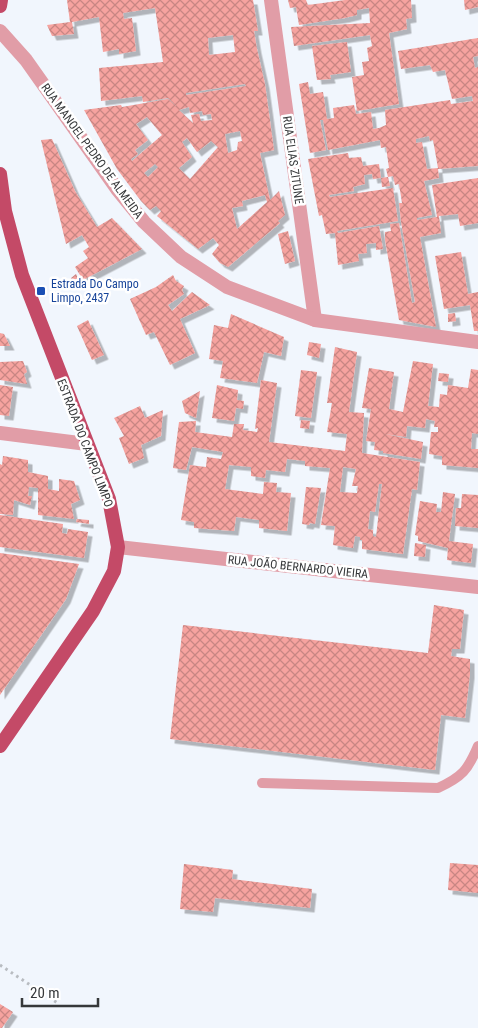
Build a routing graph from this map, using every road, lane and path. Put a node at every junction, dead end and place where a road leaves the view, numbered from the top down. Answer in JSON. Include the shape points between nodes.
{"nodes":[{"id":1,"x":1,"y":0,"type":"edge"},
{"id":2,"x":272,"y":0,"type":"edge"},
{"id":3,"x":0,"y":6,"type":"edge"},
{"id":4,"x":0,"y":31,"type":"edge"},
{"id":5,"x":0,"y":174,"type":"edge"},
{"id":6,"x":6,"y":235,"type":"edge"},
{"id":7,"x":316,"y":320,"type":"junction"},
{"id":8,"x":478,"y":342,"type":"edge"},
{"id":9,"x":0,"y":433,"type":"edge"},
{"id":10,"x":87,"y":444,"type":"junction"},
{"id":11,"x":118,"y":547,"type":"junction"},
{"id":12,"x":478,"y":587,"type":"edge"},
{"id":13,"x":0,"y":746,"type":"edge"},
{"id":14,"x":478,"y":746,"type":"edge"},
{"id":15,"x":262,"y":782,"type":"dead end"},
{"id":16,"x":0,"y":965,"type":"edge"},
{"id":17,"x":59,"y":1004,"type":"dead end"}],
"edges":[{"from":1,"to":3,"type":"main road"},
{"from":2,"to":7,"type":"street","name":"RUA ELIAS ZITUNE"},
{"from":4,"to":7,"type":"street","name":"RUA MANOEL PEDRO DE ALMEIDA","via":[[26,60],[117,189],[144,222],[181,257],[227,287]]},
{"from":5,"to":6,"type":"main road","name":"ESTRADA DO CAMPO LIMPO"},
{"from":6,"to":10,"type":"main road","name":"ESTRADA DO CAMPO LIMPO"},
{"from":7,"to":8,"type":"street","name":"RUA MANOEL PEDRO DE ALMEIDA"},
{"from":9,"to":10,"type":"street"},
{"from":10,"to":11,"type":"main road","name":"ESTRADA DO CAMPO LIMPO","via":[[109,499]]},
{"from":11,"to":12,"type":"street","name":"RUA JOÃO BERNARDO VIEIRA"},
{"from":11,"to":13,"type":"main road","name":"ESTRADA DO CAMPO LIMPO","via":[[114,571],[93,612]]},
{"from":14,"to":15,"type":"lane","via":[[469,766],[458,779],[438,788]]},
{"from":16,"to":17,"type":"path"}]}
